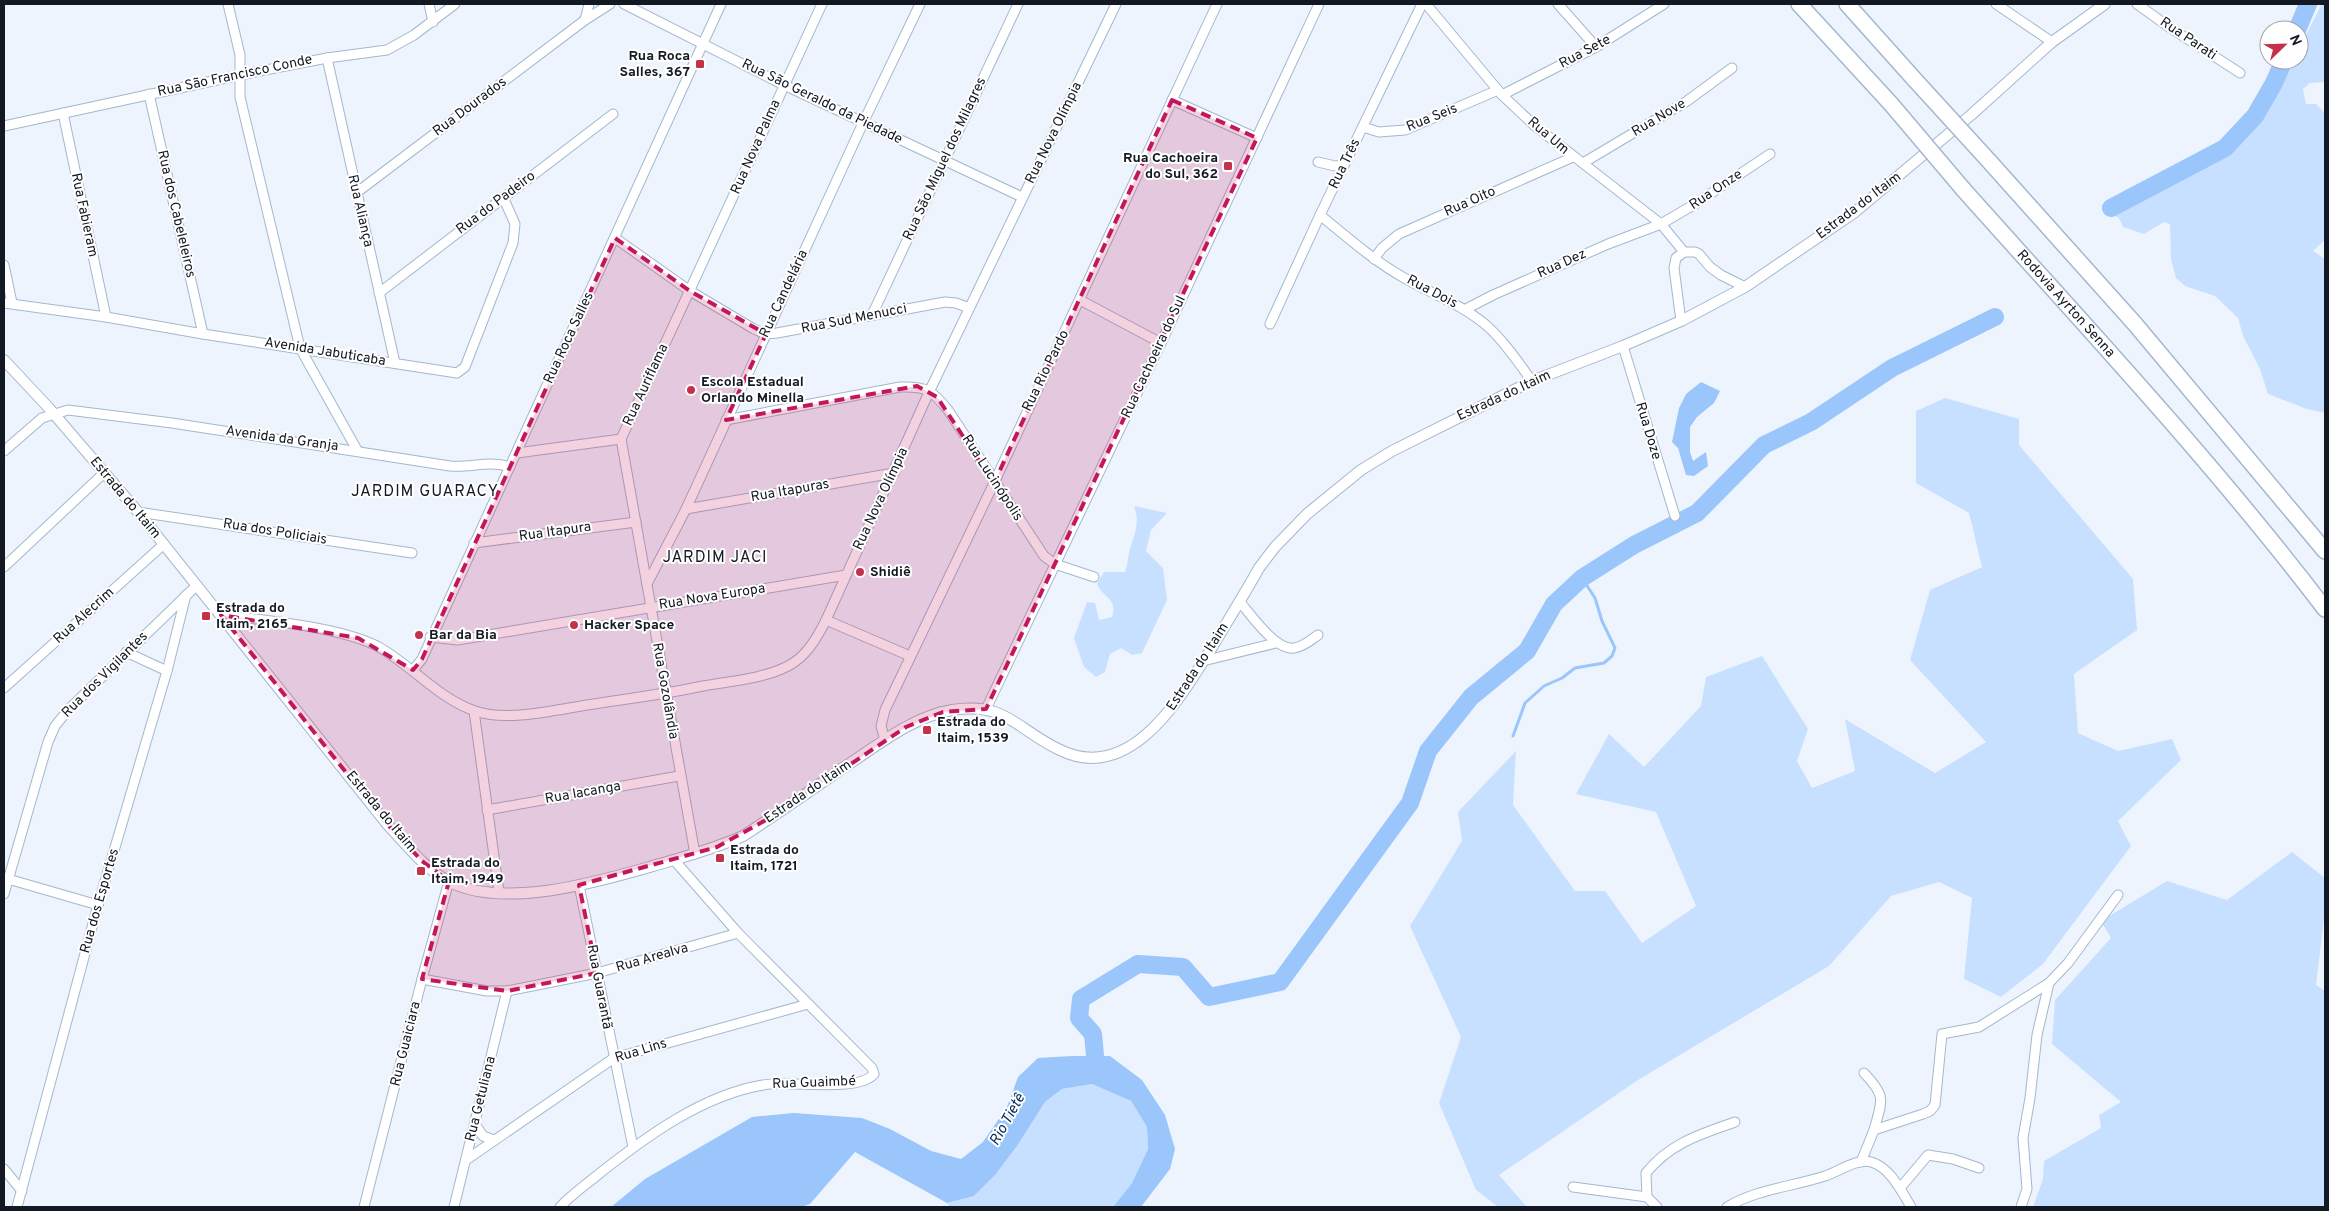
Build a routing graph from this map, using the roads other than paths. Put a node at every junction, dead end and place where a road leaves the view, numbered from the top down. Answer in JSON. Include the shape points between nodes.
{"nodes":[{"id":1,"x":228,"y":4,"type":"edge"},
{"id":2,"x":428,"y":4,"type":"edge"},
{"id":3,"x":455,"y":4,"type":"edge"},
{"id":4,"x":589,"y":4,"type":"edge"},
{"id":5,"x":610,"y":4,"type":"edge"},
{"id":6,"x":624,"y":4,"type":"edge"},
{"id":7,"x":721,"y":4,"type":"edge"},
{"id":8,"x":822,"y":4,"type":"edge"},
{"id":9,"x":920,"y":4,"type":"edge"},
{"id":10,"x":1018,"y":4,"type":"edge"},
{"id":11,"x":1116,"y":4,"type":"edge"},
{"id":12,"x":1217,"y":4,"type":"edge"},
{"id":13,"x":1319,"y":4,"type":"edge"},
{"id":14,"x":1422,"y":4,"type":"edge"},
{"id":15,"x":1426,"y":4,"type":"edge"},
{"id":16,"x":1558,"y":4,"type":"edge"},
{"id":17,"x":1664,"y":4,"type":"edge"},
{"id":18,"x":1799,"y":4,"type":"edge"},
{"id":19,"x":1846,"y":4,"type":"edge"},
{"id":20,"x":1996,"y":4,"type":"edge"},
{"id":21,"x":2105,"y":4,"type":"edge"},
{"id":22,"x":2137,"y":4,"type":"edge"},
{"id":23,"x":585,"y":20,"type":"junction"},
{"id":24,"x":432,"y":22,"type":"junction"},
{"id":25,"x":2052,"y":42,"type":"junction"},
{"id":26,"x":702,"y":44,"type":"junction"},
{"id":27,"x":1596,"y":47,"type":"junction"},
{"id":28,"x":327,"y":58,"type":"junction"},
{"id":29,"x":1732,"y":68,"type":"dead end"},
{"id":30,"x":2240,"y":73,"type":"dead end"},
{"id":31,"x":240,"y":75,"type":"junction"},
{"id":32,"x":784,"y":85,"type":"junction"},
{"id":33,"x":1500,"y":92,"type":"junction"},
{"id":34,"x":149,"y":94,"type":"junction"},
{"id":35,"x":1172,"y":100,"type":"junction"},
{"id":36,"x":63,"y":113,"type":"junction"},
{"id":37,"x":613,"y":114,"type":"dead end"},
{"id":38,"x":863,"y":123,"type":"junction"},
{"id":39,"x":4,"y":126,"type":"edge"},
{"id":40,"x":1363,"y":127,"type":"junction"},
{"id":41,"x":1257,"y":138,"type":"junction"},
{"id":42,"x":1770,"y":154,"type":"dead end"},
{"id":43,"x":1573,"y":157,"type":"junction"},
{"id":44,"x":945,"y":161,"type":"junction"},
{"id":45,"x":1318,"y":162,"type":"dead end"},
{"id":46,"x":1583,"y":163,"type":"junction"},
{"id":47,"x":1344,"y":165,"type":"junction"},
{"id":48,"x":356,"y":193,"type":"junction"},
{"id":49,"x":503,"y":197,"type":"junction"},
{"id":50,"x":1022,"y":197,"type":"junction"},
{"id":51,"x":1320,"y":215,"type":"junction"},
{"id":52,"x":1661,"y":224,"type":"junction"},
{"id":53,"x":615,"y":238,"type":"junction"},
{"id":54,"x":1684,"y":252,"type":"junction"},
{"id":55,"x":1374,"y":259,"type":"junction"},
{"id":56,"x":4,"y":265,"type":"edge"},
{"id":57,"x":1745,"y":288,"type":"junction"},
{"id":58,"x":690,"y":291,"type":"junction"},
{"id":59,"x":379,"y":293,"type":"junction"},
{"id":60,"x":1080,"y":300,"type":"junction"},
{"id":61,"x":8,"y":303,"type":"edge"},
{"id":62,"x":969,"y":308,"type":"junction"},
{"id":63,"x":1466,"y":309,"type":"junction"},
{"id":64,"x":872,"y":315,"type":"junction"},
{"id":65,"x":106,"y":317,"type":"junction"},
{"id":66,"x":1681,"y":321,"type":"junction"},
{"id":67,"x":1270,"y":324,"type":"dead end"},
{"id":68,"x":203,"y":334,"type":"junction"},
{"id":69,"x":766,"y":334,"type":"junction"},
{"id":70,"x":1161,"y":343,"type":"junction"},
{"id":71,"x":1623,"y":346,"type":"junction"},
{"id":72,"x":300,"y":348,"type":"junction"},
{"id":73,"x":4,"y":360,"type":"edge"},
{"id":74,"x":395,"y":363,"type":"junction"},
{"id":75,"x":1532,"y":381,"type":"junction"},
{"id":76,"x":930,"y":390,"type":"junction"},
{"id":77,"x":53,"y":413,"type":"junction"},
{"id":78,"x":726,"y":420,"type":"junction"},
{"id":79,"x":621,"y":439,"type":"junction"},
{"id":80,"x":4,"y":450,"type":"edge"},
{"id":81,"x":357,"y":450,"type":"junction"},
{"id":82,"x":517,"y":453,"type":"junction"},
{"id":83,"x":510,"y":467,"type":"junction"},
{"id":84,"x":104,"y":473,"type":"junction"},
{"id":85,"x":894,"y":473,"type":"junction"},
{"id":86,"x":994,"y":483,"type":"junction"},
{"id":87,"x":686,"y":509,"type":"junction"},
{"id":88,"x":138,"y":512,"type":"junction"},
{"id":89,"x":1675,"y":516,"type":"dead end"},
{"id":90,"x":636,"y":522,"type":"junction"},
{"id":91,"x":474,"y":543,"type":"junction"},
{"id":92,"x":164,"y":544,"type":"junction"},
{"id":93,"x":2325,"y":551,"type":"edge"},
{"id":94,"x":412,"y":553,"type":"dead end"},
{"id":95,"x":1055,"y":564,"type":"junction"},
{"id":96,"x":4,"y":567,"type":"edge"},
{"id":97,"x":846,"y":575,"type":"junction"},
{"id":98,"x":1094,"y":577,"type":"dead end"},
{"id":99,"x":647,"y":584,"type":"junction"},
{"id":100,"x":196,"y":586,"type":"junction"},
{"id":101,"x":186,"y":595,"type":"junction"},
{"id":102,"x":1240,"y":602,"type":"junction"},
{"id":103,"x":651,"y":607,"type":"junction"},
{"id":104,"x":2325,"y":609,"type":"edge"},
{"id":105,"x":221,"y":615,"type":"junction"},
{"id":106,"x":826,"y":620,"type":"junction"},
{"id":107,"x":1318,"y":635,"type":"dead end"},
{"id":108,"x":430,"y":637,"type":"junction"},
{"id":109,"x":1276,"y":643,"type":"junction"},
{"id":110,"x":126,"y":652,"type":"junction"},
{"id":111,"x":910,"y":656,"type":"junction"},
{"id":112,"x":1203,"y":661,"type":"junction"},
{"id":113,"x":413,"y":670,"type":"junction"},
{"id":114,"x":167,"y":671,"type":"junction"},
{"id":115,"x":4,"y":688,"type":"edge"},
{"id":116,"x":665,"y":694,"type":"junction"},
{"id":117,"x":986,"y":709,"type":"junction"},
{"id":118,"x":474,"y":711,"type":"junction"},
{"id":119,"x":885,"y":740,"type":"junction"},
{"id":120,"x":679,"y":776,"type":"junction"},
{"id":121,"x":487,"y":810,"type":"junction"},
{"id":122,"x":695,"y":854,"type":"junction"},
{"id":123,"x":674,"y":860,"type":"junction"},
{"id":124,"x":8,"y":879,"type":"junction"},
{"id":125,"x":449,"y":881,"type":"junction"},
{"id":126,"x":579,"y":885,"type":"junction"},
{"id":127,"x":499,"y":892,"type":"junction"},
{"id":128,"x":4,"y":894,"type":"edge"},
{"id":129,"x":2118,"y":895,"type":"dead end"},
{"id":130,"x":98,"y":905,"type":"junction"},
{"id":131,"x":738,"y":933,"type":"junction"},
{"id":132,"x":596,"y":973,"type":"junction"},
{"id":133,"x":422,"y":979,"type":"junction"},
{"id":134,"x":2049,"y":983,"type":"junction"},
{"id":135,"x":507,"y":991,"type":"junction"},
{"id":136,"x":808,"y":1004,"type":"junction"},
{"id":137,"x":614,"y":1058,"type":"junction"},
{"id":138,"x":1864,"y":1073,"type":"dead end"},
{"id":139,"x":1735,"y":1122,"type":"dead end"},
{"id":140,"x":475,"y":1124,"type":"junction"},
{"id":141,"x":1874,"y":1130,"type":"junction"},
{"id":142,"x":494,"y":1140,"type":"junction"},
{"id":143,"x":633,"y":1148,"type":"junction"},
{"id":144,"x":466,"y":1160,"type":"junction"},
{"id":145,"x":1861,"y":1162,"type":"junction"},
{"id":146,"x":1979,"y":1168,"type":"dead end"},
{"id":147,"x":4,"y":1169,"type":"edge"},
{"id":148,"x":1572,"y":1187,"type":"dead end"},
{"id":149,"x":1900,"y":1188,"type":"junction"},
{"id":150,"x":22,"y":1190,"type":"junction"},
{"id":151,"x":1647,"y":1197,"type":"junction"},
{"id":152,"x":17,"y":1207,"type":"edge"},
{"id":153,"x":364,"y":1207,"type":"edge"},
{"id":154,"x":454,"y":1207,"type":"edge"},
{"id":155,"x":560,"y":1207,"type":"edge"},
{"id":156,"x":1657,"y":1207,"type":"edge"},
{"id":157,"x":1727,"y":1207,"type":"edge"},
{"id":158,"x":1911,"y":1207,"type":"edge"},
{"id":159,"x":2021,"y":1207,"type":"edge"}],
"edges":[{"from":1,"to":31,"type":"street","via":[[240,55]]},
{"from":2,"to":24,"type":"street"},
{"from":3,"to":24,"type":"street","name":"Rua São Francisco Conde"},
{"from":4,"to":23,"type":"street"},
{"from":5,"to":23,"type":"street","name":"Rua Dourados"},
{"from":6,"to":26,"type":"street","name":"Rua São Geraldo da Piedade"},
{"from":7,"to":26,"type":"street","name":"Rua Roca Salles"},
{"from":8,"to":32,"type":"street","name":"Rua Nova Palma"},
{"from":9,"to":38,"type":"street","name":"Rua Candelária"},
{"from":10,"to":44,"type":"street","name":"Rua São Miguel dos Milagres"},
{"from":11,"to":50,"type":"street","name":"Rua Nova Olímpia"},
{"from":12,"to":35,"type":"street","name":"Rua Rio Pardo"},
{"from":13,"to":41,"type":"street","name":"Rua Cachoeira do Sul"},
{"from":14,"to":40,"type":"street","name":"Rua Três"},
{"from":15,"to":33,"type":"street","name":"Rua Um"},
{"from":16,"to":27,"type":"street"},
{"from":17,"to":27,"type":"street","name":"Rua Sete"},
{"from":18,"to":104,"type":"highway","name":"Rodovia Ayrton Senna","bridge":true,"via":[[2185,438]]},
{"from":19,"to":93,"type":"highway","bridge":true,"via":[[2135,324]]},
{"from":20,"to":25,"type":"street"},
{"from":21,"to":25,"type":"street","name":"Estrada do Itaim"},
{"from":22,"to":30,"type":"street","name":"Rua Parati"},
{"from":23,"to":48,"type":"street","name":"Rua Dourados"},
{"from":24,"to":28,"type":"street","name":"Rua São Francisco Conde","via":[[402,44],[387,50]]},
{"from":25,"to":57,"type":"street","name":"Estrada do Itaim","via":[[1855,212]]},
{"from":26,"to":32,"type":"street","name":"Rua São Geraldo da Piedade"},
{"from":26,"to":53,"type":"street","name":"Rua Roca Salles"},
{"from":27,"to":33,"type":"street","name":"Rua Sete"},
{"from":28,"to":31,"type":"street","name":"Rua São Francisco Conde"},
{"from":28,"to":48,"type":"street","name":"Rua Aliança"},
{"from":29,"to":46,"type":"street","name":"Rua Nove","via":[[1687,101]]},
{"from":31,"to":34,"type":"street","name":"Rua São Francisco Conde"},
{"from":31,"to":72,"type":"street","via":[[240,97]]},
{"from":32,"to":38,"type":"street","name":"Rua São Geraldo da Piedade"},
{"from":32,"to":58,"type":"street","name":"Rua Nova Palma"},
{"from":33,"to":40,"type":"street","name":"Rua Seis","via":[[1405,130],[1378,132]]},
{"from":33,"to":43,"type":"street","name":"Rua Um"},
{"from":34,"to":36,"type":"street","name":"Rua São Francisco Conde"},
{"from":34,"to":68,"type":"street","name":"Rua dos Cabeleleiros"},
{"from":35,"to":41,"type":"street"},
{"from":35,"to":60,"type":"street","name":"Rua Rio Pardo"},
{"from":36,"to":39,"type":"street","name":"Rua São Francisco Conde"},
{"from":36,"to":65,"type":"street","name":"Rua Fabieram"},
{"from":37,"to":49,"type":"street","name":"Rua do Padeiro"},
{"from":38,"to":44,"type":"street","name":"Rua São Geraldo da Piedade"},
{"from":38,"to":69,"type":"street","name":"Rua Candelária"},
{"from":40,"to":47,"type":"street","name":"Rua Três"},
{"from":41,"to":70,"type":"street","name":"Rua Cachoeira do Sul"},
{"from":42,"to":52,"type":"street","name":"Rua Onze"},
{"from":43,"to":46,"type":"street","name":"Rua Um"},
{"from":43,"to":55,"type":"street","name":"Rua Oito","via":[[1398,234]]},
{"from":44,"to":50,"type":"street","name":"Rua São Geraldo da Piedade"},
{"from":44,"to":64,"type":"street","name":"Rua São Miguel dos Milagres"},
{"from":45,"to":47,"type":"street"},
{"from":46,"to":52,"type":"street","name":"Rua Um"},
{"from":47,"to":51,"type":"street","name":"Rua Três"},
{"from":48,"to":59,"type":"street","name":"Rua Aliança"},
{"from":49,"to":59,"type":"street","name":"Rua do Padeiro"},
{"from":49,"to":74,"type":"street","name":"Avenida Jabuticaba","via":[[515,224],[514,243],[465,367],[454,373]]},
{"from":50,"to":62,"type":"street","name":"Rua Nova Olímpia"},
{"from":51,"to":55,"type":"street","name":"Rua Dois"},
{"from":51,"to":67,"type":"street","name":"Rua Três"},
{"from":52,"to":54,"type":"street","name":"Rua Um"},
{"from":52,"to":63,"type":"street","name":"Rua Dez","via":[[1608,244]]},
{"from":53,"to":58,"type":"street"},
{"from":53,"to":82,"type":"street","name":"Rua Roca Salles"},
{"from":54,"to":57,"type":"street","name":"Rua Um","via":[[1699,254],[1710,267]]},
{"from":54,"to":66,"type":"street","via":[[1676,258],[1674,268]]},
{"from":55,"to":63,"type":"street","name":"Rua Dois"},
{"from":56,"to":61,"type":"street"},
{"from":57,"to":66,"type":"street","name":"Estrada do Itaim"},
{"from":58,"to":69,"type":"street"},
{"from":58,"to":79,"type":"street","name":"Rua Auriflama"},
{"from":59,"to":74,"type":"street","name":"Rua Aliança"},
{"from":60,"to":70,"type":"street"},
{"from":60,"to":86,"type":"street","name":"Rua Rio Pardo"},
{"from":61,"to":65,"type":"street","name":"Avenida Jabuticaba"},
{"from":62,"to":64,"type":"street","name":"Rua Sud Menucci","via":[[945,302]]},
{"from":62,"to":76,"type":"street","name":"Rua Nova Olímpia"},
{"from":63,"to":75,"type":"street","name":"Rua Dois","via":[[1500,338]]},
{"from":64,"to":69,"type":"street","name":"Rua Sud Menucci"},
{"from":65,"to":68,"type":"street","name":"Avenida Jabuticaba"},
{"from":66,"to":71,"type":"street","name":"Estrada do Itaim"},
{"from":68,"to":72,"type":"street","name":"Avenida Jabuticaba"},
{"from":69,"to":78,"type":"street","name":"Rua Candelária"},
{"from":70,"to":95,"type":"street","name":"Rua Cachoeira do Sul"},
{"from":71,"to":75,"type":"street","name":"Estrada do Itaim"},
{"from":71,"to":89,"type":"street","name":"Rua Doze"},
{"from":72,"to":74,"type":"street","name":"Avenida Jabuticaba"},
{"from":72,"to":81,"type":"street"},
{"from":73,"to":77,"type":"street","name":"Estrada do Itaim"},
{"from":75,"to":102,"type":"street","name":"Estrada do Itaim","via":[[1392,450],[1341,485],[1275,547]]},
{"from":76,"to":78,"type":"street","via":[[917,386],[900,387]]},
{"from":76,"to":85,"type":"street","name":"Rua Nova Olímpia"},
{"from":76,"to":86,"type":"street","name":"Rua Lucinópolis","via":[[948,410]]},
{"from":77,"to":80,"type":"street","via":[[35,423]]},
{"from":77,"to":81,"type":"street","name":"Avenida da Granja","via":[[68,410]]},
{"from":77,"to":84,"type":"street","name":"Estrada do Itaim"},
{"from":78,"to":87,"type":"street","name":"Rua Candelária"},
{"from":79,"to":82,"type":"street","name":"Rua Auriflama"},
{"from":79,"to":90,"type":"street","name":"Rua Gozolândia"},
{"from":81,"to":83,"type":"street","name":"Avenida da Granja","via":[[450,466],[494,464]]},
{"from":82,"to":83,"type":"street","name":"Rua Roca Salles"},
{"from":83,"to":91,"type":"street","name":"Rua Roca Salles"},
{"from":84,"to":88,"type":"street","name":"Estrada do Itaim"},
{"from":84,"to":96,"type":"street"},
{"from":85,"to":87,"type":"street","name":"Rua Itapuras"},
{"from":85,"to":97,"type":"street","name":"Rua Nova Olímpia"},
{"from":86,"to":95,"type":"street","name":"Rua Lucinópolis","via":[[1044,556]]},
{"from":86,"to":111,"type":"street","name":"Rua Rio Pardo"},
{"from":87,"to":99,"type":"street","name":"Rua Candelária"},
{"from":88,"to":92,"type":"street","name":"Estrada do Itaim"},
{"from":88,"to":94,"type":"street","name":"Rua dos Policiais"},
{"from":90,"to":91,"type":"street","name":"Rua Itapura"},
{"from":90,"to":99,"type":"street","name":"Rua Gozolândia"},
{"from":91,"to":108,"type":"street","name":"Rua Roca Salles"},
{"from":92,"to":100,"type":"street","name":"Estrada do Itaim"},
{"from":92,"to":115,"type":"street","name":"Rua Alecrim"},
{"from":95,"to":98,"type":"street"},
{"from":95,"to":117,"type":"street","name":"Rua Cachoeira do Sul"},
{"from":97,"to":103,"type":"street","name":"Rua Nova Europa"},
{"from":97,"to":106,"type":"street","name":"Rua Nova Olímpia"},
{"from":99,"to":103,"type":"street","name":"Rua Gozolândia"},
{"from":100,"to":101,"type":"street","name":"Rua dos Vigilantes"},
{"from":100,"to":105,"type":"street","name":"Estrada do Itaim"},
{"from":101,"to":110,"type":"street","name":"Rua dos Vigilantes"},
{"from":101,"to":114,"type":"street","name":"Rua dos Esportes"},
{"from":102,"to":109,"type":"street"},
{"from":102,"to":112,"type":"street","name":"Estrada do Itaim"},
{"from":103,"to":108,"type":"street","name":"Rua Nova Europa","via":[[458,640]]},
{"from":103,"to":116,"type":"street","name":"Rua Gozolândia"},
{"from":105,"to":113,"type":"street","name":"Rua Nova Olímpia","via":[[358,638]]},
{"from":105,"to":125,"type":"street","name":"Estrada do Itaim","via":[[387,824],[422,861]]},
{"from":106,"to":111,"type":"street"},
{"from":106,"to":116,"type":"street","name":"Rua Nova Olímpia","via":[[808,650],[787,667]]},
{"from":107,"to":109,"type":"street","via":[[1293,649]]},
{"from":108,"to":113,"type":"street","name":"Rua Roca Salles","via":[[422,659]]},
{"from":109,"to":112,"type":"street"},
{"from":110,"to":114,"type":"street"},
{"from":110,"to":124,"type":"street","name":"Rua dos Vigilantes","via":[[55,726]]},
{"from":111,"to":119,"type":"street","name":"Rua Rio Pardo","via":[[882,718]]},
{"from":112,"to":117,"type":"street","name":"Estrada do Itaim","via":[[1174,707],[1150,732],[1131,746],[1095,758],[1068,754],[1007,716]]},
{"from":113,"to":118,"type":"street","name":"Rua Nova Olímpia"},
{"from":114,"to":130,"type":"street","name":"Rua dos Esportes"},
{"from":116,"to":118,"type":"street","name":"Rua Nova Olímpia","via":[[544,712],[506,714]]},
{"from":116,"to":120,"type":"street","name":"Rua Gozolândia"},
{"from":117,"to":119,"type":"street","name":"Estrada do Itaim","via":[[952,710],[935,715]]},
{"from":118,"to":121,"type":"street"},
{"from":119,"to":122,"type":"street","name":"Estrada do Itaim","via":[[743,836]]},
{"from":120,"to":121,"type":"street","name":"Rua Iacanga"},
{"from":120,"to":122,"type":"street","name":"Rua Gozolândia"},
{"from":121,"to":127,"type":"street"},
{"from":122,"to":123,"type":"street","name":"Estrada do Itaim"},
{"from":123,"to":126,"type":"street","name":"Estrada do Itaim"},
{"from":123,"to":131,"type":"street","name":"Rua Guaimbé"},
{"from":124,"to":128,"type":"street","name":"Rua dos Vigilantes"},
{"from":124,"to":130,"type":"street"},
{"from":125,"to":127,"type":"street","name":"Estrada do Itaim","via":[[463,887]]},
{"from":125,"to":133,"type":"street","name":"Rua Guaiciara"},
{"from":126,"to":127,"type":"street","name":"Estrada do Itaim","via":[[532,893]]},
{"from":126,"to":132,"type":"street","name":"Rua Guarantã"},
{"from":129,"to":134,"type":"street","via":[[2068,963]]},
{"from":130,"to":150,"type":"street","name":"Rua dos Esportes"},
{"from":131,"to":132,"type":"street","name":"Rua Arealva"},
{"from":131,"to":136,"type":"street","name":"Rua Guaimbé"},
{"from":132,"to":135,"type":"street","name":"Rua Arealva"},
{"from":132,"to":137,"type":"street","name":"Rua Guarantã"},
{"from":133,"to":135,"type":"street","name":"Rua Arealva"},
{"from":133,"to":153,"type":"street","name":"Rua Guaiciara"},
{"from":134,"to":141,"type":"street","via":[[1979,1027],[1942,1034],[1935,1105],[1923,1114]]},
{"from":134,"to":159,"type":"street","via":[[2037,1035],[2022,1138],[2027,1189]]},
{"from":135,"to":140,"type":"street","name":"Rua Getuliana"},
{"from":136,"to":137,"type":"street","name":"Rua Lins"},
{"from":136,"to":143,"type":"street","name":"Rua Guaimbé","via":[[872,1068],[872,1077],[848,1085],[790,1083],[736,1092],[698,1108]]},
{"from":137,"to":142,"type":"street","name":"Rua Lins"},
{"from":137,"to":143,"type":"street","name":"Rua Guarantã"},
{"from":138,"to":141,"type":"street","via":[[1881,1096]]},
{"from":139,"to":151,"type":"street","via":[[1681,1142],[1652,1166],[1646,1173]]},
{"from":140,"to":142,"type":"street","via":[[483,1136]]},
{"from":140,"to":144,"type":"street","name":"Rua Getuliana"},
{"from":141,"to":145,"type":"street"},
{"from":142,"to":144,"type":"street","name":"Rua Lins"},
{"from":143,"to":155,"type":"street","name":"Rua Guaimbé"},
{"from":144,"to":154,"type":"street","name":"Rua Getuliana"},
{"from":145,"to":149,"type":"street","via":[[1871,1162],[1882,1168]]},
{"from":145,"to":157,"type":"street","via":[[1823,1176],[1758,1192]]},
{"from":146,"to":149,"type":"street","via":[[1928,1155]]},
{"from":147,"to":150,"type":"street"},
{"from":148,"to":151,"type":"street"},
{"from":149,"to":158,"type":"street"},
{"from":150,"to":152,"type":"street","name":"Rua dos Esportes"},
{"from":151,"to":156,"type":"street"}]}
